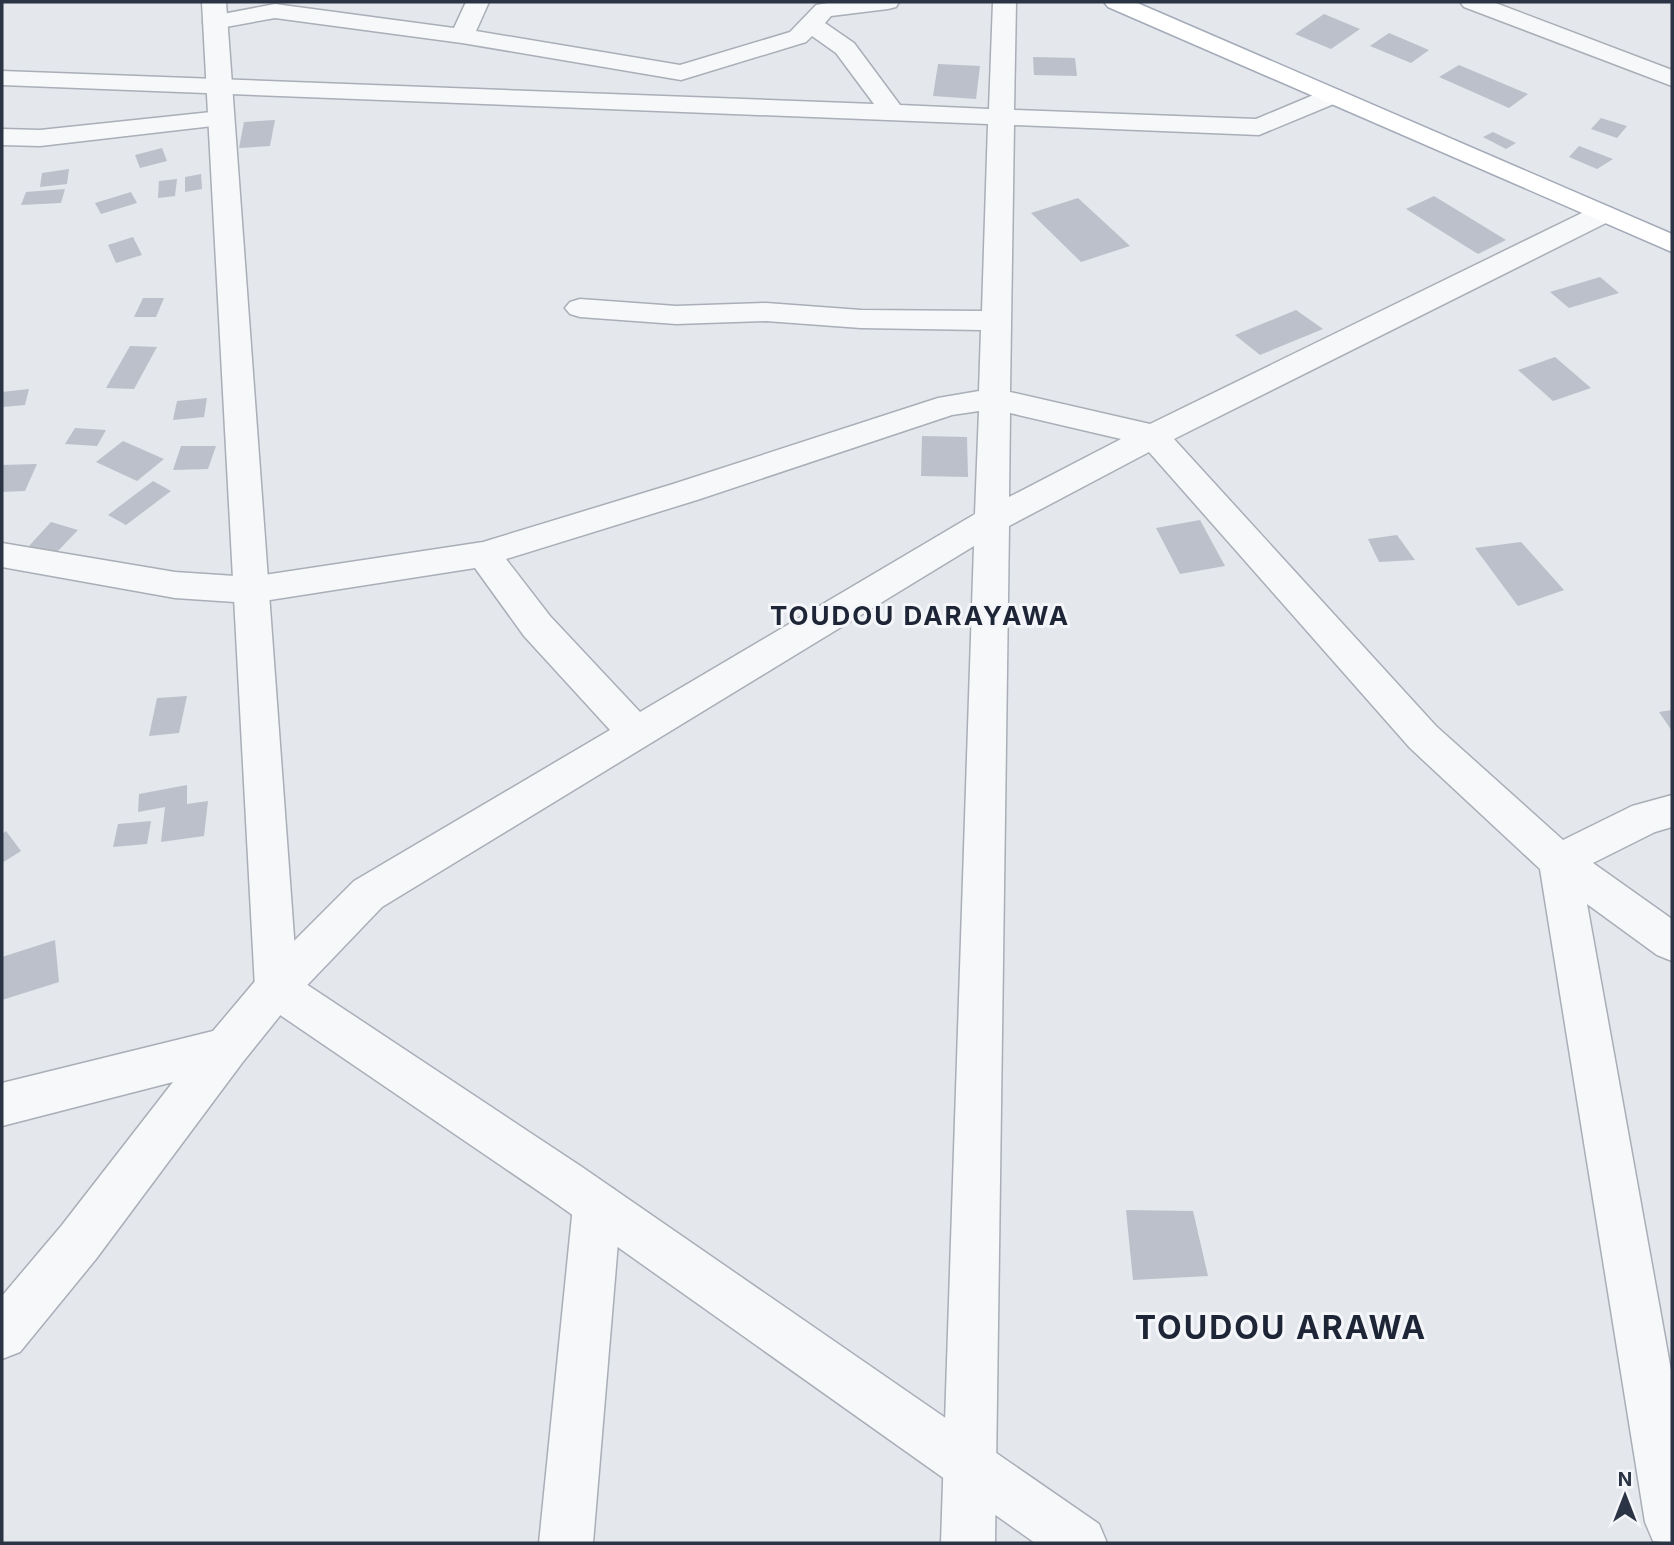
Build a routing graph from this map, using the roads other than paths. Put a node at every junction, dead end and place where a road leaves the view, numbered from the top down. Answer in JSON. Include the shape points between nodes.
{"nodes":[{"id":1,"x":477,"y":2,"type":"edge"},
{"id":2,"x":888,"y":2,"type":"edge"},
{"id":3,"x":1004,"y":2,"type":"edge"},
{"id":4,"x":1116,"y":2,"type":"edge"},
{"id":5,"x":1472,"y":2,"type":"edge"},
{"id":6,"x":214,"y":12,"type":"edge"},
{"id":7,"x":822,"y":12,"type":"edge"},
{"id":8,"x":462,"y":36,"type":"junction"},
{"id":9,"x":2,"y":78,"type":"edge"},
{"id":10,"x":1672,"y":79,"type":"edge"},
{"id":11,"x":1332,"y":96,"type":"junction"},
{"id":12,"x":220,"y":103,"type":"junction"},
{"id":13,"x":892,"y":112,"type":"junction"},
{"id":14,"x":1002,"y":116,"type":"junction"},
{"id":15,"x":2,"y":136,"type":"edge"},
{"id":16,"x":1602,"y":214,"type":"junction"},
{"id":17,"x":1672,"y":244,"type":"edge"},
{"id":18,"x":580,"y":308,"type":"dead end"},
{"id":19,"x":997,"y":321,"type":"junction"},
{"id":20,"x":995,"y":399,"type":"junction"},
{"id":21,"x":1153,"y":436,"type":"junction"},
{"id":22,"x":992,"y":520,"type":"junction"},
{"id":23,"x":483,"y":554,"type":"junction"},
{"id":24,"x":2,"y":555,"type":"edge"},
{"id":25,"x":250,"y":590,"type":"junction"},
{"id":26,"x":636,"y":733,"type":"junction"},
{"id":27,"x":1672,"y":811,"type":"edge"},
{"id":28,"x":1559,"y":861,"type":"junction"},
{"id":29,"x":1672,"y":942,"type":"edge"},
{"id":30,"x":276,"y":988,"type":"junction"},
{"id":31,"x":226,"y":1048,"type":"junction"},
{"id":32,"x":2,"y":1104,"type":"edge"},
{"id":33,"x":597,"y":1206,"type":"junction"},
{"id":34,"x":2,"y":1334,"type":"edge"},
{"id":35,"x":970,"y":1466,"type":"junction"},
{"id":36,"x":1672,"y":1522,"type":"edge"},
{"id":37,"x":566,"y":1543,"type":"edge"},
{"id":38,"x":968,"y":1543,"type":"edge"},
{"id":39,"x":1080,"y":1543,"type":"edge"}],
"edges":[{"from":1,"to":8,"type":"street"},
{"from":2,"to":7,"type":"street"},
{"from":3,"to":14,"type":"street"},
{"from":4,"to":11,"type":"main road"},
{"from":5,"to":10,"type":"street"},
{"from":6,"to":8,"type":"street","via":[[275,11]]},
{"from":6,"to":12,"type":"street"},
{"from":7,"to":8,"type":"street","via":[[798,37],[681,74]]},
{"from":7,"to":13,"type":"street"},
{"from":9,"to":12,"type":"street"},
{"from":11,"to":14,"type":"street","via":[[1259,127]]},
{"from":11,"to":16,"type":"main road"},
{"from":12,"to":13,"type":"street"},
{"from":12,"to":15,"type":"street","via":[[40,138]]},
{"from":12,"to":25,"type":"street"},
{"from":13,"to":14,"type":"street"},
{"from":14,"to":19,"type":"street"},
{"from":16,"to":17,"type":"main road"},
{"from":16,"to":21,"type":"street"},
{"from":18,"to":19,"type":"street","via":[[676,315],[766,312]]},
{"from":19,"to":20,"type":"street"},
{"from":20,"to":21,"type":"street"},
{"from":20,"to":22,"type":"street"},
{"from":20,"to":23,"type":"street","via":[[949,405]]},
{"from":21,"to":22,"type":"street"},
{"from":21,"to":28,"type":"street","via":[[1423,737]]},
{"from":22,"to":26,"type":"street"},
{"from":22,"to":35,"type":"street"},
{"from":23,"to":25,"type":"street"},
{"from":23,"to":26,"type":"street","via":[[537,626]]},
{"from":24,"to":25,"type":"street","via":[[175,585]]},
{"from":25,"to":30,"type":"street"},
{"from":26,"to":30,"type":"street","via":[[368,894]]},
{"from":27,"to":28,"type":"street","via":[[1646,818]]},
{"from":28,"to":29,"type":"street"},
{"from":28,"to":36,"type":"street"},
{"from":30,"to":31,"type":"street"},
{"from":30,"to":33,"type":"street"},
{"from":31,"to":32,"type":"street"},
{"from":31,"to":34,"type":"street","via":[[79,1242]]},
{"from":33,"to":35,"type":"street"},
{"from":33,"to":37,"type":"street"},
{"from":35,"to":38,"type":"street"},
{"from":35,"to":39,"type":"street"}]}
